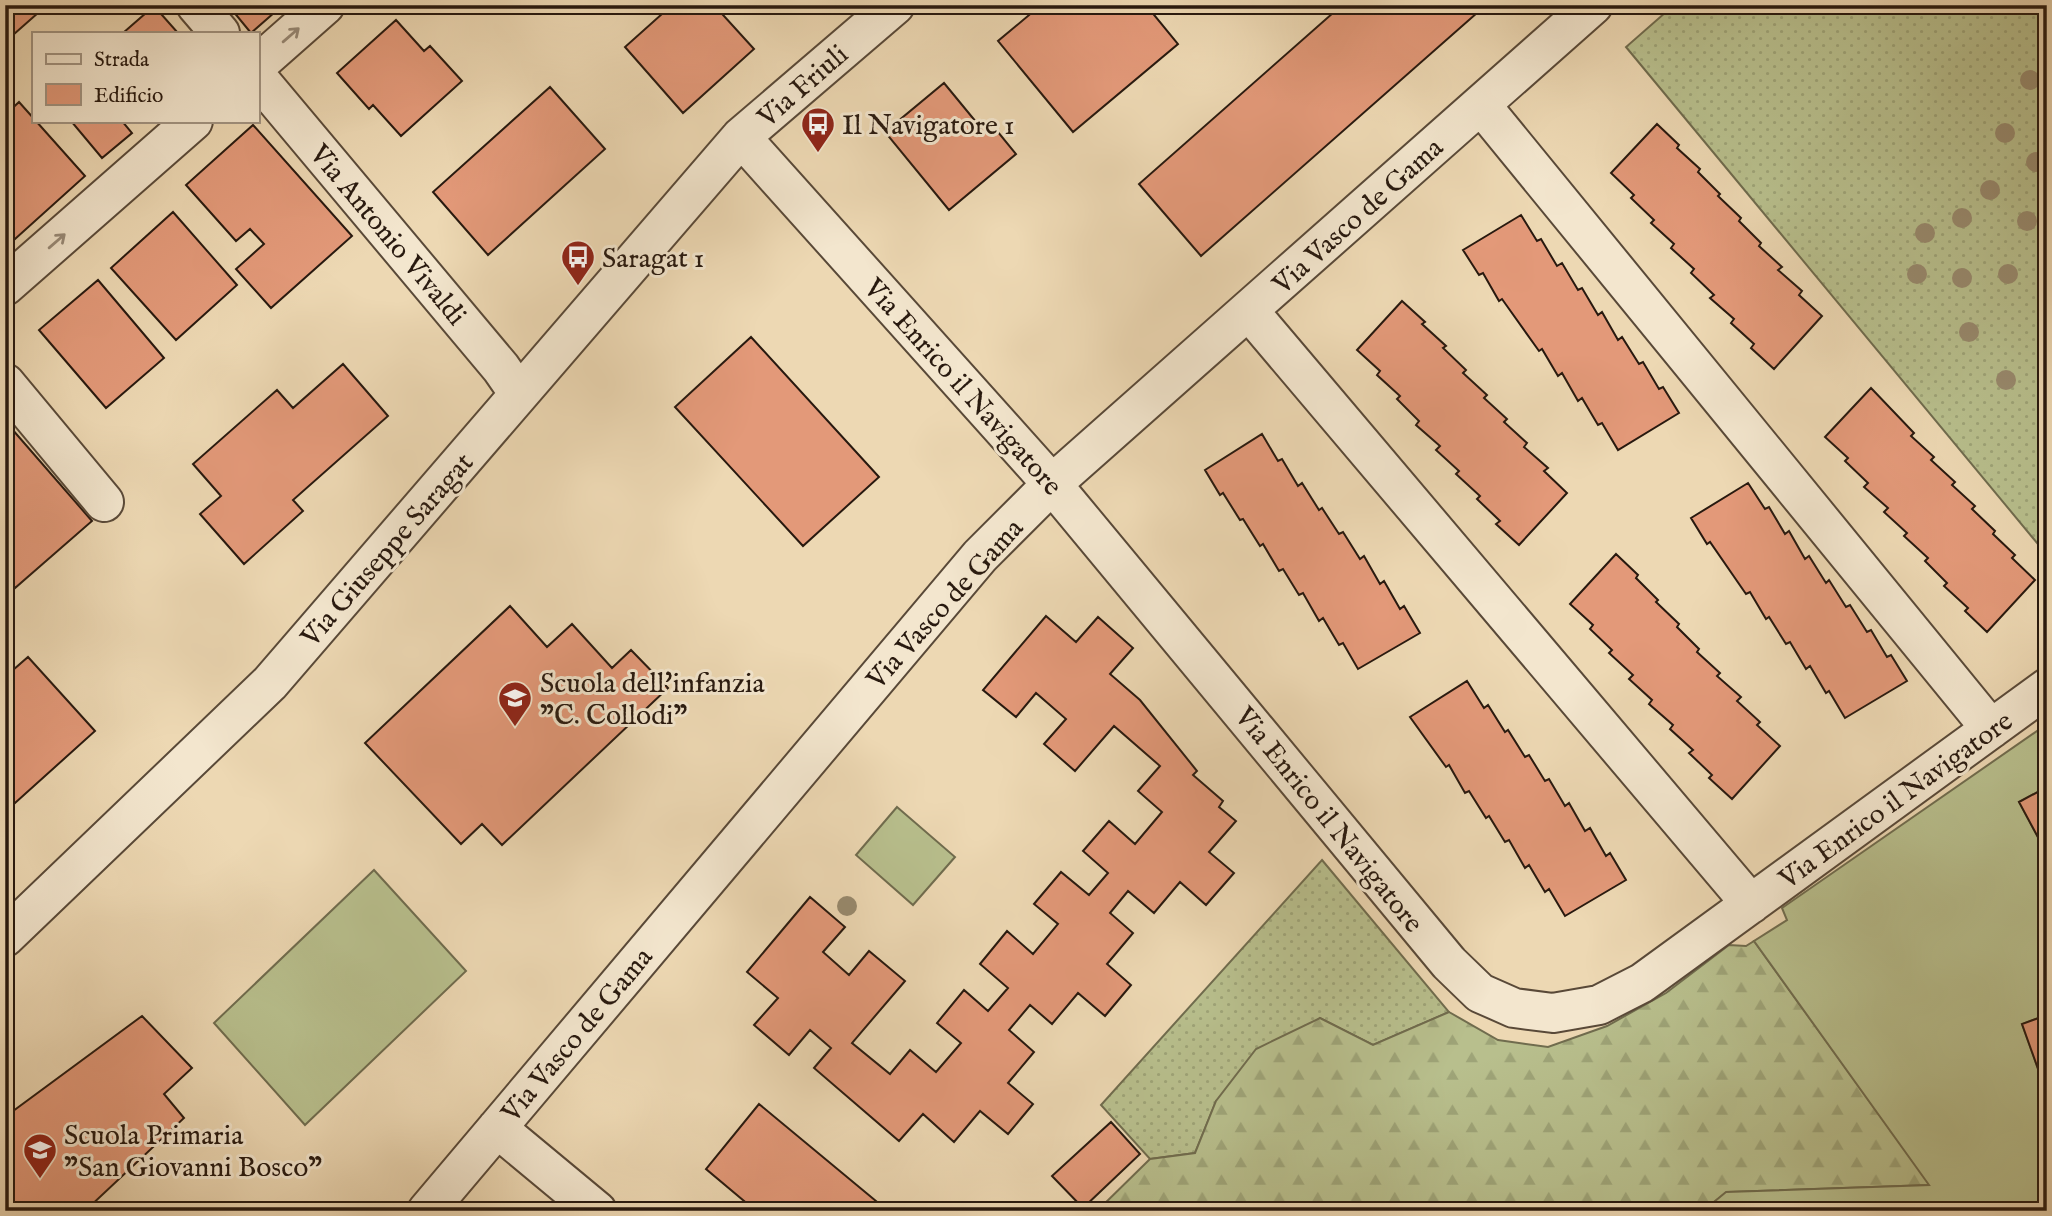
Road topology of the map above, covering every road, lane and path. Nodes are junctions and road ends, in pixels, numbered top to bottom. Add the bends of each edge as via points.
1 (196, 5) edge
2 (325, 5) edge
3 (895, 5) edge
4 (1593, 5) edge
5 (219, 32) edge
6 (259, 63) edge
7 (259, 78) edge
8 (1481, 105) junction
9 (192, 122) edge
10 (741, 136) junction
11 (5, 286) edge
12 (1249, 311) junction
13 (5, 383) edge
14 (519, 394) junction
15 (1052, 484) junction
16 (104, 502) dead end
17 (2047, 688) edge
18 (1991, 729) junction
19 (1751, 904) junction
20 (5, 937) edge
21 (497, 1128) junction
22 (427, 1211) edge
23 (597, 1211) edge

1 - 5 street
6 -> 2 street
3 - 10 street, Via Friuli
4 - 8 street, Via Vasco de Gama
7 - 14 street, Via Antonio Vivaldi
8 - 12 street, Via Vasco de Gama
8 - 18 street
11 -> 9 street
10 - 14 street, Via Giuseppe Saragat
10 - 15 street, Via Enrico il Navigatore
12 - 15 street, Via Vasco de Gama
12 - 19 street
13 - 16 street
14 - 20 street, Via Giuseppe Saragat via 270,683
15 - 19 street, Via Enrico il Navigatore via 1448,963 1480,993 1514,1009 1553,1013 1599,1004 1642,983
15 - 21 street, Via Vasco de Gama via 980,556
17 - 18 street, Via Enrico il Navigatore
18 - 19 street, Via Enrico il Navigatore
21 - 22 street, Via Vasco de Gama
21 - 23 street

